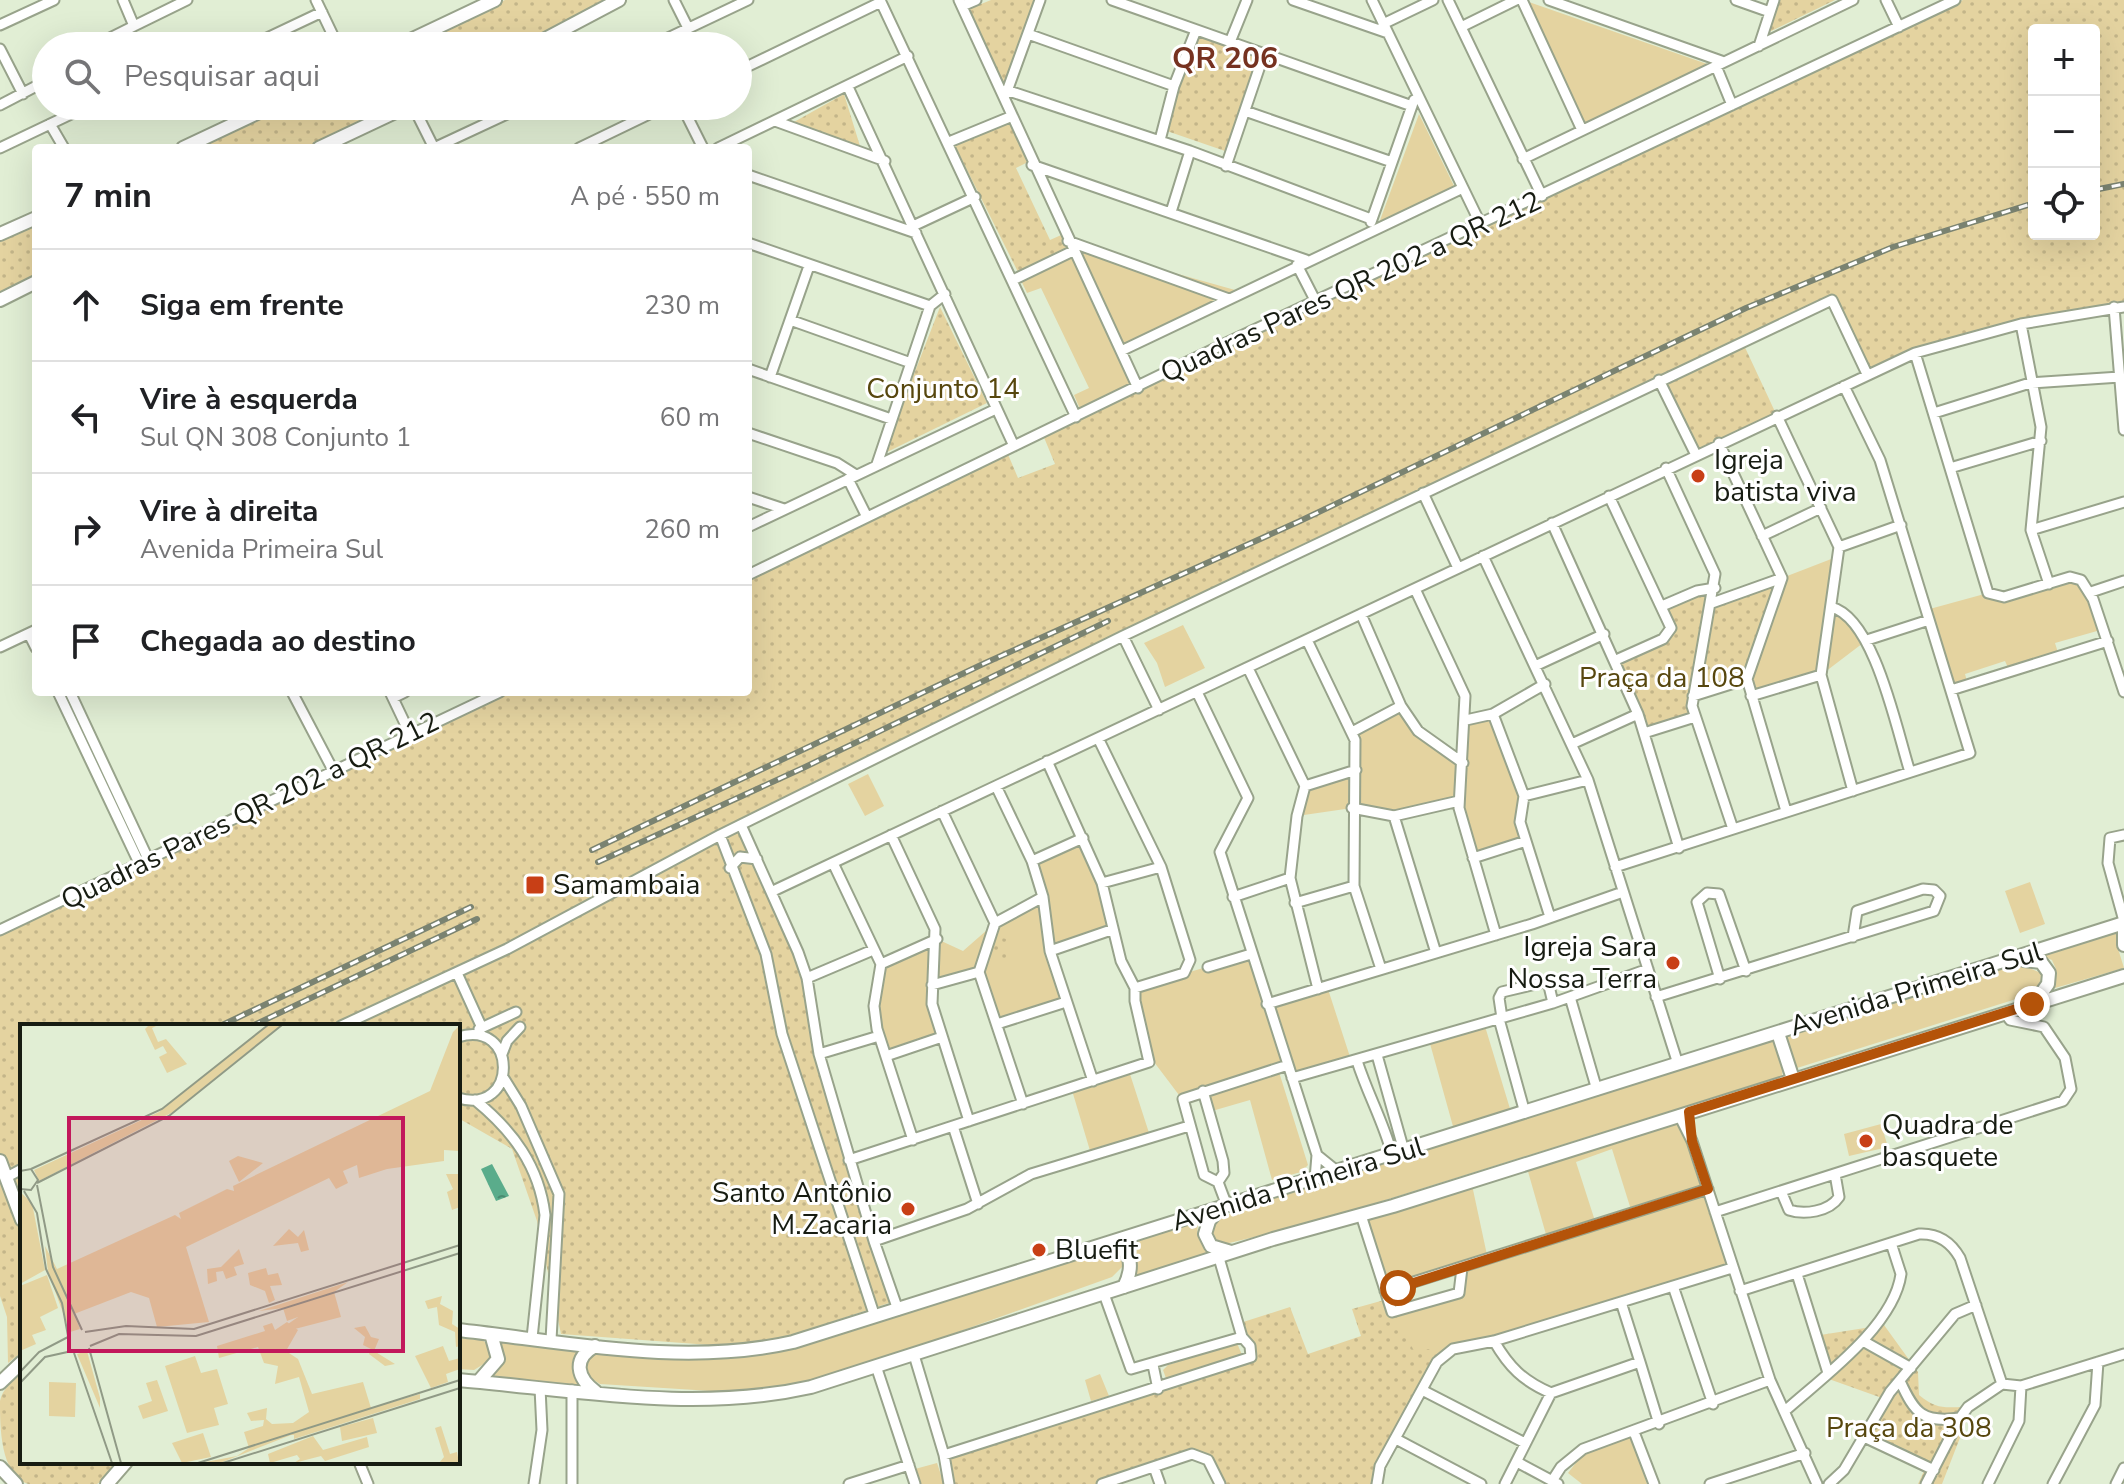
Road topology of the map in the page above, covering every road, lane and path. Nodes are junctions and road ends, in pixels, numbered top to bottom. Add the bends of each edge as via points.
1 (54, 0) edge
2 (123, 0) edge
3 (187, 0) edge
4 (316, 0) edge
5 (495, 0) edge
6 (619, 0) edge
7 (674, 0) edge
8 (748, 0) edge
9 (976, 0) edge
10 (1040, 0) edge
11 (1112, 0) edge
12 (1247, 0) edge
13 (1293, 0) edge
14 (1372, 0) edge
15 (1433, 0) edge
16 (1448, 0) edge
17 (1519, 0) edge
18 (1549, 0) edge
19 (1736, 0) edge
20 (1774, 0) edge
21 (1853, 0) edge
22 (1886, 0) edge
23 (1955, 0) edge
24 (880, 1) edge
25 (960, 3) edge
26 (322, 12) junction
27 (1770, 12) junction
28 (0, 25) edge
29 (134, 26) junction
30 (1461, 27) junction
31 (1899, 27) junction
32 (688, 28) junction
33 (1385, 28) junction
34 (1196, 30) junction
35 (122, 32) edge
36 (280, 32) edge
37 (331, 32) edge
38 (428, 32) edge
39 (558, 32) edge
40 (680, 32) edge
41 (1028, 34) junction
42 (1230, 42) junction
43 (1759, 46) junction
44 (0, 49) edge
45 (1264, 54) junction
46 (908, 56) junction
47 (752, 64) edge
48 (1720, 64) junction
49 (1174, 86) junction
50 (848, 87) junction
51 (32, 89) edge
52 (1006, 90) junction
53 (1416, 92) junction
54 (23, 94) junction
55 (1004, 101) junction
56 (0, 105) edge
57 (1732, 105) junction
58 (1412, 106) junction
59 (1245, 111) junction
60 (1010, 117) junction
61 (58, 120) edge
62 (243, 120) edge
63 (380, 120) edge
64 (418, 120) edge
65 (494, 120) edge
66 (637, 120) edge
67 (689, 120) edge
68 (775, 121) junction
69 (50, 124) junction
70 (1582, 130) junction
71 (212, 135) junction
72 (1160, 140) junction
73 (949, 142) junction
74 (62, 144) edge
75 (192, 144) edge
76 (206, 144) edge
77 (328, 144) edge
78 (432, 144) edge
79 (443, 144) edge
80 (587, 144) edge
81 (701, 144) edge
82 (726, 144) edge
83 (0, 148) edge
84 (1190, 151) junction
85 (1523, 159) junction
86 (885, 161) junction
87 (1392, 162) junction
88 (1032, 165) junction
89 (1226, 166) junction
90 (752, 176) edge
91 (1463, 188) junction
92 (1542, 196) junction
93 (975, 197) junction
94 (1171, 212) junction
95 (1371, 219) junction
96 (32, 220) edge
97 (1481, 225) junction
98 (914, 229) junction
99 (1368, 233) junction
100 (0, 234) edge
101 (1068, 241) junction
102 (752, 245) edge
103 (1073, 251) junction
104 (1301, 263) junction
105 (809, 266) junction
106 (1013, 280) junction
107 (32, 284) edge
108 (945, 294) junction
109 (1229, 299) junction
110 (0, 300) edge
111 (1316, 302) junction
112 (930, 306) junction
113 (2119, 307) edge
114 (790, 320) junction
115 (2021, 324) junction
116 (1121, 351) junction
117 (1915, 353) junction
118 (911, 363) junction
119 (752, 370) edge
120 (1867, 374) junction
121 (770, 377) junction
122 (2120, 377) junction
123 (1659, 380) junction
124 (2030, 383) junction
125 (1844, 386) junction
126 (1138, 388) junction
127 (996, 409) junction
128 (1934, 413) junction
129 (1777, 416) junction
130 (1076, 417) junction
131 (891, 419) junction
132 (2124, 430) edge
133 (752, 434) edge
134 (2041, 441) junction
135 (1719, 443) junction
136 (1014, 446) junction
137 (1696, 455) junction
138 (877, 464) junction
139 (1666, 468) junction
140 (1950, 468) junction
141 (852, 477) junction
142 (1423, 493) junction
143 (1609, 496) junction
144 (752, 498) edge
145 (2124, 502) edge
146 (1821, 508) junction
147 (784, 509) junction
148 (867, 517) junction
149 (1552, 523) junction
150 (752, 525) edge
151 (1901, 525) junction
152 (2031, 530) junction
153 (1762, 536) junction
154 (1839, 547) junction
155 (1483, 556) junction
156 (1458, 568) junction
157 (752, 573) edge
158 (1782, 578) junction
159 (2124, 581) edge
160 (2049, 584) junction
161 (1715, 588) junction
162 (1415, 589) junction
163 (2091, 592) junction
164 (1712, 603) junction
165 (1662, 606) junction
166 (1831, 607) junction
167 (1361, 614) junction
168 (1929, 620) junction
169 (32, 632) edge
170 (1604, 634) junction
171 (1123, 636) junction
172 (1307, 640) junction
173 (1867, 640) junction
174 (2108, 641) junction
175 (0, 647) edge
176 (1616, 660) junction
177 (1535, 666) junction
178 (1248, 668) junction
179 (1821, 675) junction
180 (1747, 679) junction
181 (1545, 684) junction
182 (1951, 690) junction
183 (1197, 692) junction
184 (2124, 692) edge
185 (60, 696) edge
186 (72, 696) edge
187 (294, 696) edge
188 (392, 696) edge
189 (491, 696) edge
190 (1693, 696) junction
191 (1751, 696) junction
192 (1401, 706) junction
193 (1159, 710) junction
194 (1493, 714) junction
195 (1638, 714) junction
196 (1695, 717) junction
197 (1466, 720) junction
198 (1352, 732) junction
199 (1644, 733) junction
200 (410, 734) junction
201 (1098, 738) junction
202 (1574, 743) junction
203 (1047, 761) junction
204 (1463, 763) junction
205 (1356, 770) junction
206 (334, 772) junction
207 (1910, 772) junction
208 (1588, 780) junction
209 (996, 786) junction
210 (1305, 786) junction
211 (1853, 791) junction
212 (1524, 796) junction
213 (1459, 801) junction
214 (1352, 808) junction
215 (942, 811) junction
216 (1786, 811) junction
217 (1394, 816) junction
218 (741, 825) junction
219 (1733, 829) junction
220 (720, 835) junction
221 (891, 835) junction
222 (2124, 835) edge
223 (1083, 838) junction
224 (1526, 841) junction
225 (1679, 848) junction
226 (1473, 858) junction
227 (757, 859) junction
228 (1032, 861) junction
229 (144, 863) junction
230 (833, 863) junction
231 (1161, 867) junction
232 (1615, 867) junction
233 (730, 868) junction
234 (1290, 878) junction
235 (1102, 883) junction
236 (1354, 886) junction
237 (773, 891) junction
238 (1623, 892) junction
239 (1043, 897) junction
240 (1233, 897) junction
241 (1295, 903) junction
242 (1550, 917) junction
243 (995, 923) junction
244 (2124, 923) edge
245 (0, 930) edge
246 (1111, 930) junction
247 (1496, 935) junction
248 (1853, 937) junction
249 (937, 939) junction
250 (2124, 945) edge
251 (873, 950) junction
252 (1050, 951) junction
253 (1436, 953) junction
254 (1251, 954) junction
255 (2014, 960) junction
256 (881, 964) junction
257 (1208, 967) dead end
258 (1381, 969) junction
259 (1648, 969) junction
260 (1746, 971) junction
261 (979, 972) junction
262 (457, 973) junction
263 (2124, 976) edge
264 (807, 978) junction
265 (1720, 979) junction
266 (932, 985) junction
267 (1135, 988) junction
268 (1318, 989) junction
269 (1570, 997) junction
270 (1656, 997) junction
271 (1066, 1002) junction
272 (1553, 1003) junction
273 (1267, 1004) junction
274 (2032, 1004) junction
275 (516, 1012) dead end
276 (2005, 1013) junction
277 (1500, 1018) junction
278 (345, 1024) edge
279 (997, 1024) junction
280 (520, 1027) dead end
281 (482, 1028) junction
282 (1778, 1033) junction
283 (463, 1036) edge
284 (879, 1036) junction
285 (942, 1037) junction
286 (502, 1054) junction
287 (819, 1054) junction
288 (1377, 1055) junction
289 (886, 1056) junction
290 (1357, 1061) junction
291 (1678, 1064) junction
292 (1288, 1065) junction
293 (503, 1077) junction
294 (1292, 1078) junction
295 (1793, 1079) junction
296 (1093, 1081) junction
297 (1597, 1090) junction
298 (1203, 1091) junction
299 (460, 1098) edge
300 (475, 1100) junction
301 (1023, 1104) junction
302 (1525, 1113) junction
303 (1684, 1113) junction
304 (1387, 1116) junction
305 (969, 1121) junction
306 (953, 1126) junction
307 (1189, 1126) junction
308 (913, 1140) junction
309 (1398, 1153) junction
310 (1317, 1155) junction
311 (849, 1160) junction
312 (0, 1161) edge
313 (20, 1170) edge
314 (1338, 1172) junction
315 (1835, 1174) junction
316 (7, 1177) junction
317 (1315, 1179) junction
318 (1218, 1182) junction
319 (1708, 1189) junction
320 (1781, 1191) junction
321 (978, 1204) junction
322 (1223, 1207) junction
323 (1715, 1212) junction
324 (20, 1214) edge
325 (1361, 1215) junction
326 (874, 1241) junction
327 (1891, 1243) junction
328 (1109, 1244) junction
329 (1235, 1253) junction
330 (1219, 1258) junction
331 (1462, 1268) junction
332 (1732, 1268) junction
333 (1797, 1274) junction
334 (1673, 1286) junction
335 (1124, 1287) junction
336 (1385, 1291) junction
337 (1740, 1291) junction
338 (1104, 1294) junction
339 (1621, 1302) junction
340 (1976, 1305) junction
341 (898, 1310) junction
342 (875, 1317) junction
343 (460, 1330) edge
344 (491, 1334) junction
345 (1242, 1337) junction
346 (532, 1338) junction
347 (551, 1340) junction
348 (1494, 1341) junction
349 (1863, 1341) junction
350 (595, 1346) junction
351 (2124, 1354) edge
352 (914, 1355) junction
353 (1640, 1362) junction
354 (2098, 1362) junction
355 (20, 1364) edge
356 (1153, 1365) junction
357 (876, 1366) junction
358 (1911, 1368) junction
359 (1828, 1373) junction
360 (460, 1380) edge
361 (1770, 1380) junction
362 (479, 1381) junction
363 (1900, 1381) junction
364 (0, 1383) edge
365 (2002, 1384) junction
366 (2021, 1386) junction
367 (540, 1388) junction
368 (1158, 1389) junction
369 (572, 1390) junction
370 (1422, 1390) junction
371 (597, 1393) junction
372 (1551, 1393) junction
373 (1713, 1404) junction
374 (1786, 1410) junction
375 (1960, 1418) junction
376 (1659, 1424) junction
377 (1634, 1432) junction
378 (1864, 1437) junction
379 (1396, 1439) junction
380 (1525, 1443) junction
381 (1805, 1453) junction
382 (944, 1455) junction
383 (1517, 1462) junction
384 (125, 1464) edge
385 (360, 1464) edge
386 (909, 1465) junction
387 (0, 1467) edge
388 (1154, 1467) junction
389 (2124, 1468) edge
390 (1934, 1470) junction
391 (1555, 1483) edge
392 (16, 1484) edge
393 (107, 1484) edge
394 (121, 1484) edge
395 (368, 1484) edge
396 (534, 1484) edge
397 (572, 1484) edge
398 (849, 1484) edge
399 (915, 1484) edge
400 (949, 1484) edge
401 (1102, 1484) edge
402 (1160, 1484) edge
403 (1220, 1484) edge
404 (1377, 1484) edge
405 (1481, 1484) edge
406 (1505, 1484) edge
407 (1654, 1484) edge
408 (1710, 1484) edge
409 (1817, 1484) edge
410 (1829, 1484) edge
411 (1926, 1484) edge
412 (1988, 1484) edge
413 (2053, 1484) edge
414 (2116, 1484) edge

1 - 28 street
2 - 29 street
3 - 29 street
4 - 26 street
5 - 38 main road
6 - 39 main road
7 - 32 street
8 - 32 street
9 - 25 street
10 - 41 street
11 - 34 street
12 - 42 street
13 - 33 street
14 - 33 street
15 - 33 street
16 - 30 street
17 - 30 street
17 - 70 street
18 - 48 street
19 - 27 street
20 - 27 street
21 - 43 street
22 - 31 street
23 - 31 street, Quadras Pares QR 202 a QR 212
24 - 46 street
24 - 47 street
25 - 55 street
26 - 36 street
26 - 37 street
27 - 43 street
29 - 35 street
30 - 85 street
31 - 57 street, Quadras Pares QR 202 a QR 212
32 - 40 street
33 - 53 street
34 - 42 street
34 - 49 street
41 - 49 street
41 - 52 street
42 - 45 street
43 - 48 street
44 - 54 street
45 - 58 street
45 - 59 street
46 - 50 street
46 - 73 street
48 - 57 street
48 - 70 street
49 - 72 street
50 - 68 street
50 - 86 street
51 - 54 street
52 - 55 street
52 - 72 street
53 - 58 street
53 - 91 street
54 - 56 street
55 - 60 street
57 - 92 street, Quadras Pares QR 202 a QR 212
58 - 87 street
59 - 87 street
59 - 89 street
60 - 73 street
60 - 88 street
61 - 69 street
62 - 71 main road
63 - 77 main road
64 - 78 street
65 - 79 street
66 - 80 street
67 - 81 street
68 - 82 street
68 - 86 street
69 - 74 street
69 - 83 street
70 - 85 street
71 - 75 main road
71 - 76 main road
72 - 84 street
73 - 93 street
84 - 89 street
84 - 94 street
85 - 92 street
86 - 98 street
87 - 95 street
88 - 94 street
88 - 101 street
89 - 95 street
90 - 98 street
91 - 97 street
91 - 99 street
92 - 97 street, Quadras Pares QR 202 a QR 212
93 - 98 street
93 - 106 street
94 - 104 street
95 - 99 street
96 - 100 main road
97 - 111 street, Quadras Pares QR 202 a QR 212
98 - 108 street
99 - 104 street
101 - 103 street
101 - 109 street
102 - 105 street
103 - 106 street
103 - 116 street
104 - 109 street
104 - 111 street
105 - 112 street
105 - 114 street
106 - 130 street
107 - 110 main road
108 - 112 street
108 - 127 street
109 - 116 street
111 - 126 street, Quadras Pares QR 202 a QR 212
112 - 118 street
113 - 115 street
113 - 122 street
114 - 118 street
114 - 121 street
115 - 117 street
115 - 124 street
116 - 126 street
117 - 120 street
117 - 128 street
118 - 131 street
119 - 121 street
120 - 123 street via 1832,300
120 - 125 street
121 - 131 street
122 - 124 street
122 - 132 street
123 - 137 street
123 - 142 street
124 - 128 street
124 - 134 street
125 - 129 street
125 - 151 street via 1880,460
126 - 130 street, Quadras Pares QR 202 a QR 212
127 - 136 street
127 - 138 street
128 - 140 street
129 - 135 street
129 - 146 street
130 - 136 street, Quadras Pares QR 202 a QR 212
131 - 138 street
133 - 141 street via 837,463
134 - 140 street
134 - 152 street
135 - 137 street
135 - 153 street
136 - 148 street, Quadras Pares QR 202 a QR 212
137 - 139 street
138 - 141 street
139 - 143 street
139 - 161 street via 1713,566
140 - 160 street via 1988,593 2004,597
141 - 147 street
141 - 148 street
142 - 156 street
142 - 171 street
143 - 149 street
143 - 165 street
144 - 147 street
145 - 152 street
146 - 153 street
146 - 154 street
147 - 150 street
148 - 157 street, Quadras Pares QR 202 a QR 212
149 - 155 street
149 - 170 street
151 - 154 street
151 - 168 street
152 - 160 street
153 - 158 street
154 - 166 street
155 - 156 street
155 - 177 street
156 - 162 street
158 - 164 street
158 - 180 street
159 - 163 street
160 - 163 street via 2076,578
161 - 164 street
161 - 165 street
162 - 167 street
162 - 197 street via 1461,684
163 - 174 street
164 - 190 street
165 - 176 street via 1671,628 1666,637
166 - 173 street via 1841,610
166 - 179 street
167 - 172 street
167 - 192 street
168 - 173 street
168 - 182 street
169 - 175 street
170 - 176 street
170 - 177 street
171 - 193 street
171 - 218 street
172 - 178 street
172 - 198 street
173 - 207 street
174 - 182 street
174 - 184 street
176 - 195 street
177 - 181 street
178 - 183 street
178 - 210 street
179 - 191 street
179 - 211 street
180 - 190 street
180 - 191 street
181 - 194 street
181 - 202 street
182 - 207 street via 1970,753
183 - 193 street
183 - 240 street via 1248,798 1220,852
185 - 229 street
186 - 229 street
187 - 206 street
188 - 200 street
189 - 200 street, Quadras Pares QR 202 a QR 212
190 - 196 street
191 - 216 street
192 - 198 street
192 - 204 street via 1418,731
193 - 201 street
194 - 197 street
194 - 212 street
195 - 199 street
195 - 202 street
196 - 199 street
196 - 219 street
197 - 204 street
198 - 205 street
199 - 225 street
200 - 206 street, Quadras Pares QR 202 a QR 212
201 - 203 street
201 - 231 street
202 - 208 street
203 - 209 street
203 - 223 street
204 - 213 street
205 - 210 street
205 - 214 street
206 - 229 street, Quadras Pares QR 202 a QR 212
207 - 211 street
208 - 212 street
208 - 232 street
209 - 215 street
209 - 228 street
210 - 234 street
211 - 216 street
212 - 224 street via 1520,817
213 - 217 street
213 - 226 street
214 - 217 street
214 - 236 street
215 - 221 street
215 - 243 street
216 - 219 street
217 - 253 street
218 - 220 street
218 - 227 street
219 - 225 street
220 - 233 street
220 - 262 street
221 - 230 street
221 - 249 street
222 - 244 street via 2110,838 2106,852
223 - 228 street
223 - 235 street
224 - 226 street
224 - 242 street
225 - 232 street
226 - 247 street
227 - 233 street via 740,857
227 - 237 street
228 - 239 street
229 - 245 street, Quadras Pares QR 202 a QR 212
230 - 237 street
230 - 251 street
231 - 235 street
231 - 267 street via 1189,967
232 - 238 street
233 - 342 street via 766,954 782,1034
234 - 240 street
234 - 241 street
235 - 246 street
236 - 241 street
236 - 258 street
237 - 264 street
238 - 242 street
238 - 259 street
239 - 243 street
239 - 252 street
240 - 254 street
241 - 268 street
242 - 247 street
243 - 261 street
244 - 250 main road
244 - 255 main road, Avenida Primeira Sul
246 - 252 street
246 - 267 street
247 - 253 street
248 - 248 street via 1934,911 1940,896 1923,889 1857,911
248 - 260 street
249 - 256 street
249 - 266 street
251 - 256 street
251 - 264 street
252 - 271 street
253 - 258 street
254 - 257 street
254 - 273 street
255 - 274 main road via 2035,960 2048,968 2048,984
255 - 282 main road, Avenida Primeira Sul
256 - 284 street via 874,1006
258 - 268 street
259 - 269 street
259 - 270 street
260 - 265 street
260 - 265 street via 1719,894 1707,893 1697,902
261 - 266 street
261 - 279 street
262 - 278 street
262 - 281 street
263 - 274 main road, Avenida Primeira Sul
264 - 287 street
265 - 270 street
266 - 285 street
267 - 296 street via 1149,1062
268 - 273 street
269 - 272 street
269 - 297 street
270 - 291 street
271 - 279 street
271 - 296 street
272 - 277 street
272 - 277 street via 1544,982 1502,992
273 - 292 street
274 - 276 main road, Avenida Primeira Sul
275 - 281 street
276 - 295 main road, Avenida Primeira Sul
276 - 315 street via 2010,1020 2044,1027 2065,1058 2068,1097
277 - 288 street
277 - 302 street
279 - 301 street
280 - 286 street
281 - 283 street
282 - 291 main road, Avenida Primeira Sul
282 - 295 main road
283 - 286 street via 488,1039
284 - 287 street
284 - 289 street
285 - 289 street
285 - 305 street
286 - 293 street
287 - 311 street
288 - 290 street
288 - 304 street via 1392,1102
289 - 308 street
290 - 294 street
290 - 304 street via 1372,1108
291 - 297 main road, Avenida Primeira Sul
292 - 294 street
292 - 298 street
293 - 300 street via 493,1092
293 - 347 street via 559,1194
294 - 310 street
295 - 303 main road, Avenida Primeira Sul
296 - 301 street
297 - 302 main road, Avenida Primeira Sul
298 - 307 street via 1183,1100
298 - 318 street via 1224,1167
299 - 300 street
300 - 346 street via 505,1126 524,1152 543,1197
301 - 305 street
302 - 309 main road, Avenida Primeira Sul
303 - 319 street
303 - 325 main road, Avenida Primeira Sul
304 - 309 street
305 - 306 street
306 - 308 street
306 - 321 street
307 - 318 street via 1204,1175
307 - 321 street via 1031,1174
308 - 311 street
309 - 314 main road, Avenida Primeira Sul
310 - 314 street
310 - 317 street
311 - 326 street
312 - 316 main road
313 - 316 street
314 - 317 main road, Avenida Primeira Sul
315 - 320 street
315 - 320 street via 1839,1197 1825,1208 1789,1210
316 - 324 main road
317 - 322 main road, Avenida Primeira Sul
318 - 322 street
319 - 323 street
319 - 331 street
320 - 323 street
321 - 326 street
322 - 328 main road, Avenida Primeira Sul
322 - 329 main road via 1208,1222 1205,1234 1211,1246
323 - 332 street
325 - 329 main road, Avenida Primeira Sul
325 - 336 street
326 - 341 street
327 - 333 street
327 - 340 street via 1928,1234 1947,1242 1960,1258
327 - 349 street via 1901,1279
328 - 335 main road via 1130,1259
328 - 341 main road, Avenida Primeira Sul
329 - 330 main road, Avenida Primeira Sul
330 - 335 main road, Avenida Primeira Sul
330 - 345 street
331 - 336 street
331 - 336 street via 1461,1290 1451,1296 1392,1312
332 - 334 street
332 - 337 street
333 - 337 street
333 - 359 street
334 - 339 street
334 - 373 street
335 - 338 main road, Avenida Primeira Sul
337 - 361 street
338 - 352 main road, Avenida Primeira Sul
338 - 356 street via 1127,1366 1134,1370
339 - 348 street
339 - 353 street
340 - 358 street via 1955,1314
340 - 365 street
341 - 342 main road, Avenida Primeira Sul
342 - 350 main road, Avenida Primeira Sul via 793,1342 730,1352
343 - 344 main road, Avenida Primeira Sul
344 - 346 main road, Avenida Primeira Sul
344 - 362 main road via 498,1359
345 - 356 street
345 - 368 street via 1250,1346 1249,1359
346 - 347 main road, Avenida Primeira Sul
347 - 350 main road, Avenida Primeira Sul
348 - 370 street via 1446,1353
348 - 372 street via 1513,1371
349 - 358 street
349 - 359 street
350 - 371 main road via 583,1354 579,1366 584,1382
351 - 354 street
352 - 357 main road, Avenida Primeira Sul
352 - 382 street
353 - 372 street
353 - 376 street
354 - 366 street
354 - 413 street via 2095,1405
355 - 364 main road
356 - 368 street
357 - 371 main road, Avenida Primeira Sul via 751,1399
357 - 386 street
358 - 363 street
359 - 374 street
360 - 362 main road, Avenida Primeira Sul
361 - 373 street
361 - 374 street
362 - 367 main road, Avenida Primeira Sul
363 - 375 street via 1914,1407 1927,1418
363 - 378 street
365 - 366 street
365 - 375 street
366 - 412 street via 2019,1421
367 - 369 main road, Avenida Primeira Sul
367 - 396 street via 542,1430
368 - 382 street
369 - 371 main road, Avenida Primeira Sul
369 - 397 street
370 - 379 street
370 - 380 street
372 - 380 street
373 - 376 street
374 - 381 street
375 - 390 street
376 - 377 street
377 - 391 street via 1576,1453
377 - 407 street
378 - 390 street
378 - 410 street
379 - 404 street via 1380,1466
379 - 405 street
380 - 383 street
381 - 408 street
381 - 409 street
382 - 400 street
383 - 391 street
383 - 406 street
384 - 393 main road
384 - 394 main road
385 - 395 street
386 - 398 street
386 - 399 street
387 - 392 main road
388 - 401 street
388 - 402 street
388 - 403 street via 1198,1454 1212,1464
389 - 414 street
390 - 411 street

